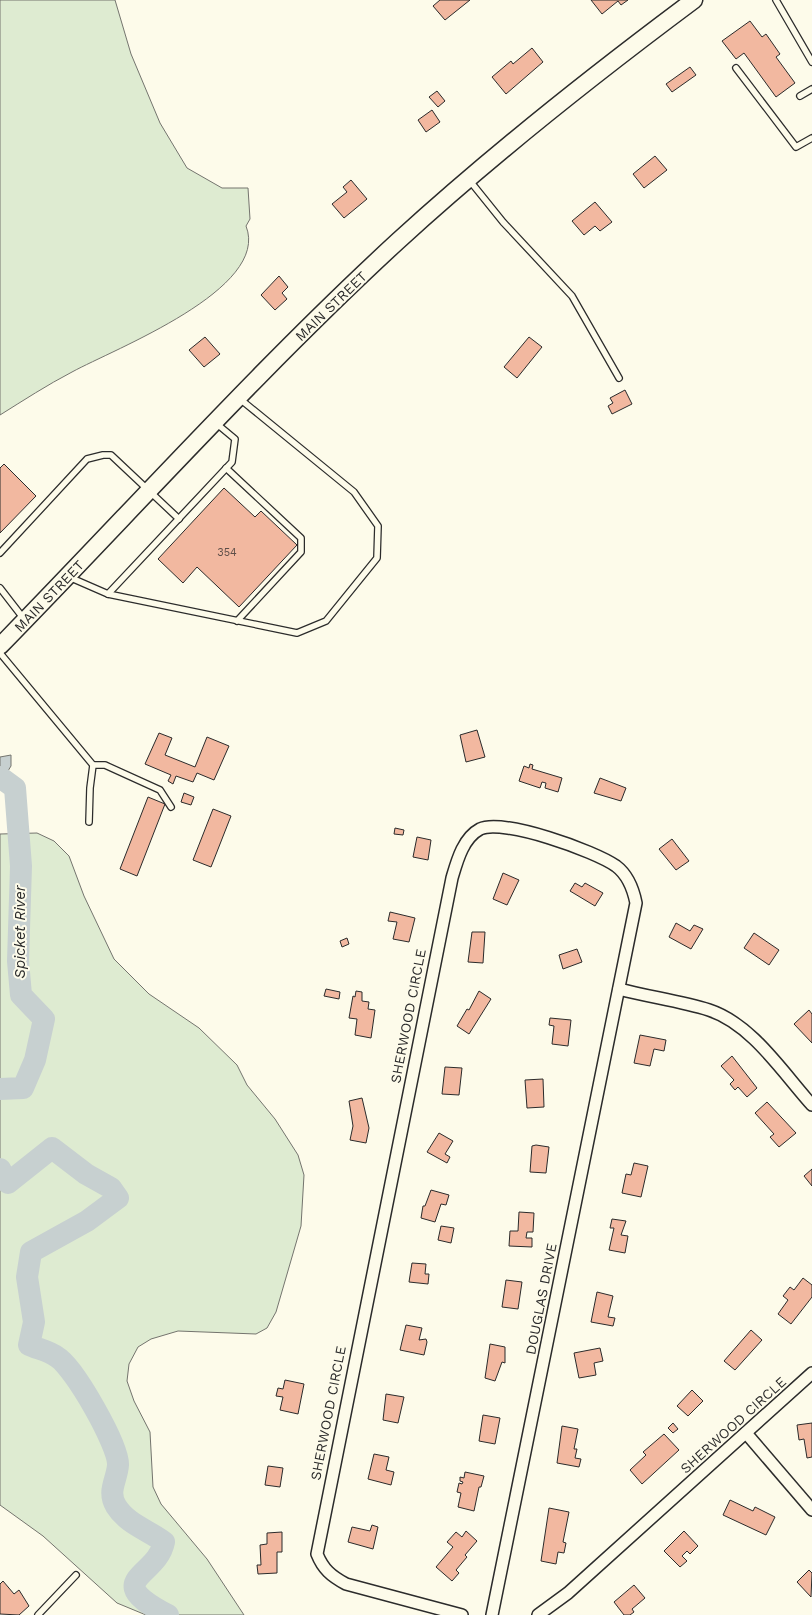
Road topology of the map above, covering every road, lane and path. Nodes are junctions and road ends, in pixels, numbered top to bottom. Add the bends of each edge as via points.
1 (694, 0) edge
2 (776, 0) edge
3 (812, 62) edge
4 (736, 68) dead end
5 (812, 89) edge
6 (800, 96) dead end
7 (812, 138) edge
8 (469, 179) junction
9 (619, 378) dead end
10 (239, 398) junction
11 (215, 423) junction
12 (226, 468) junction
13 (149, 492) junction
14 (179, 519) junction
15 (0, 553) edge
16 (68, 577) junction
17 (0, 588) edge
18 (108, 594) junction
19 (25, 620) junction
20 (237, 621) junction
21 (0, 646) edge
22 (0, 653) edge
23 (93, 765) junction
24 (171, 807) dead end
25 (89, 822) dead end
26 (619, 989) junction
27 (812, 1105) edge
28 (812, 1373) edge
29 (746, 1433) junction
30 (812, 1510) edge
31 (76, 1575) dead end
32 (38, 1615) edge
33 (462, 1615) edge
34 (492, 1615) edge
35 (538, 1615) edge

1 - 8 main road, MAIN STREET via 563,100
2 - 3 lane
4 - 7 lane via 796,147
5 - 6 lane
8 - 9 lane via 503,222 572,296
8 - 10 main road, MAIN STREET via 350,287
10 - 11 main road, MAIN STREET
10 - 20 lane via 354,492 378,526 377,558 326,621 297,633
11 - 12 lane via 235,439 232,462
11 - 13 main road, MAIN STREET
12 - 14 lane
12 - 20 lane via 301,538 300,552
13 - 14 lane
13 - 15 lane via 111,455 87,459
13 - 16 main road, MAIN STREET
14 - 18 lane
16 - 18 lane
16 - 19 main road, MAIN STREET
17 - 19 lane
18 - 20 lane
19 - 21 main road, MAIN STREET
22 - 23 lane
23 - 24 lane via 105,765 160,790
23 - 25 lane
26 - 27 street via 709,1010 722,1016 755,1041
26 - 33 street, SHERWOOD CIRCLE via 636,902 624,874 616,866 585,852 508,827 480,829 469,839 456,864 448,892 317,1554 323,1568 346,1584
26 - 34 street, DOUGLAS DRIVE
28 - 29 street, SHERWOOD CIRCLE
29 - 30 street
29 - 35 street, SHERWOOD CIRCLE via 568,1593
31 - 32 lane

